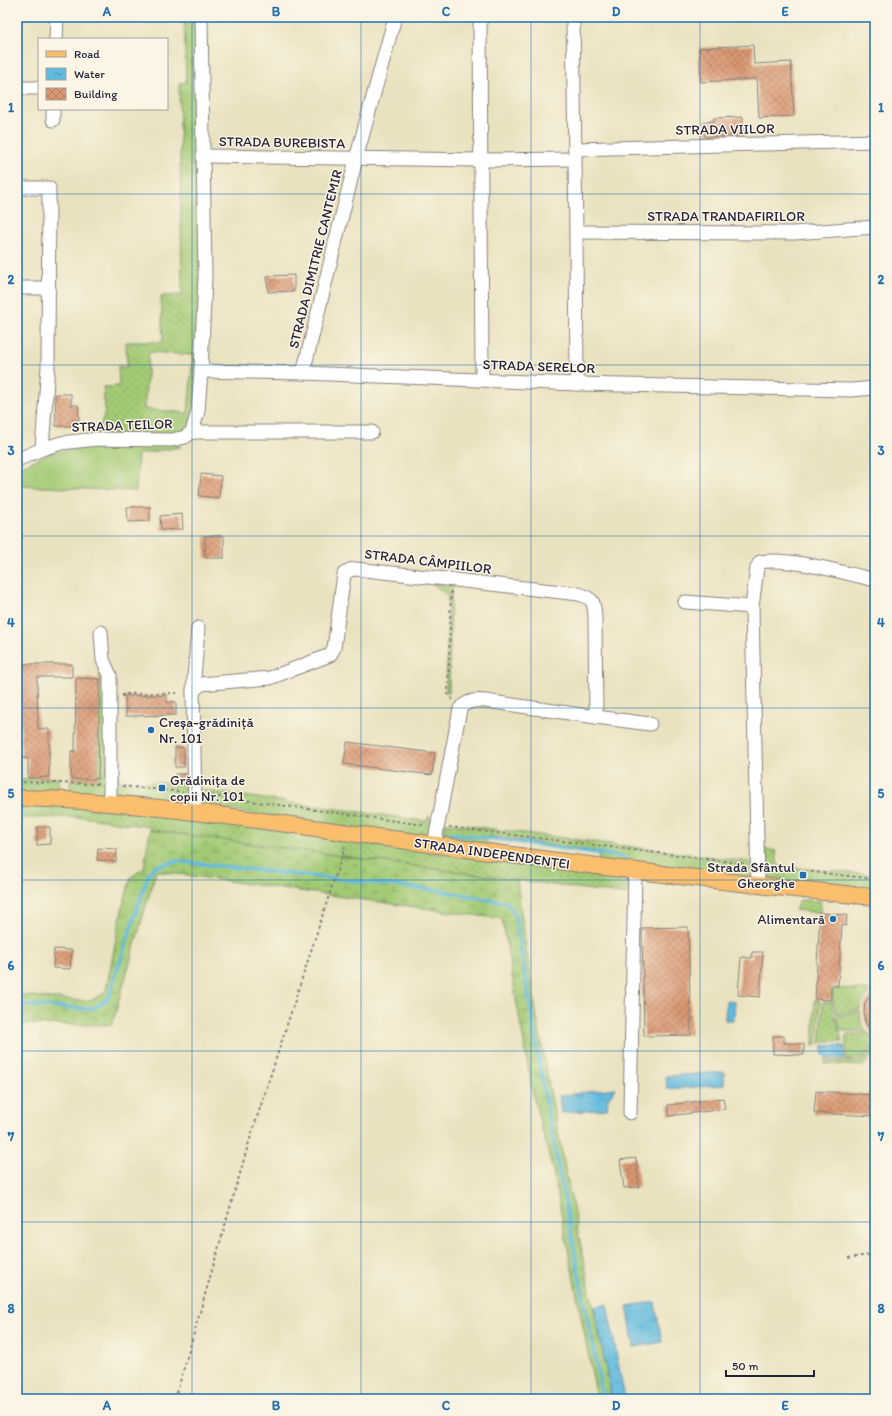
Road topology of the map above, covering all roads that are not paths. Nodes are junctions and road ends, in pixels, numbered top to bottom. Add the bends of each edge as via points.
1 (57, 17) edge
2 (202, 17) edge
3 (395, 17) edge
4 (480, 17) edge
5 (573, 17) edge
6 (56, 38) edge
7 (17, 88) edge
8 (38, 88) edge
9 (875, 141) edge
10 (575, 154) junction
11 (204, 156) junction
12 (356, 159) junction
13 (481, 160) junction
14 (17, 188) edge
15 (875, 227) edge
16 (576, 232) junction
17 (17, 288) edge
18 (49, 288) junction
19 (201, 371) junction
20 (303, 373) junction
21 (482, 379) junction
22 (577, 384) junction
23 (875, 388) edge
24 (192, 432) junction
25 (372, 432) dead end
26 (42, 449) junction
27 (17, 460) edge
28 (875, 580) edge
29 (685, 602) dead end
30 (752, 607) junction
31 (198, 628) dead end
32 (100, 632) dead end
33 (193, 690) junction
34 (596, 717) junction
35 (650, 724) dead end
36 (17, 798) edge
37 (110, 803) junction
38 (195, 812) junction
39 (434, 845) junction
40 (635, 872) junction
41 (758, 886) junction
42 (875, 897) edge
43 (630, 1113) dead end

1 - 6 street
2 - 11 street, STRADA BUREBISTA
3 - 12 street, STRADA BUREBISTA
4 - 13 street
5 - 10 street
7 - 8 street
9 - 10 street, STRADA VIILOR
10 - 13 street, STRADA DIMITRIE CANTEMIR
10 - 16 street
11 - 12 street, STRADA BUREBISTA
11 - 19 street, STRADA BUREBISTA via 205,277
12 - 13 street, STRADA DIMITRIE CANTEMIR
12 - 20 street, STRADA DIMITRIE CANTEMIR
13 - 21 street
14 - 18 street via 49,188
15 - 16 street, STRADA TRANDAFIRILOR via 794,233
16 - 22 street
17 - 18 street
18 - 26 street via 48,366
19 - 20 street, STRADA SERELOR
19 - 24 street, STRADA TEILOR via 198,411
20 - 21 street, STRADA SERELOR
21 - 22 street, STRADA SERELOR
22 - 23 street, STRADA SERELOR via 851,390
24 - 25 street
24 - 26 street, STRADA TEILOR via 186,437 172,440 97,439
26 - 27 street, STRADA TEILOR
28 - 30 street via 800,564 760,562
29 - 30 street
30 - 41 street
31 - 33 street
32 - 37 street via 103,660 110,675
33 - 34 street, STRADA CÂMPIILOR via 201,684 270,678 330,655 334,648 344,574 356,569 589,597 594,603 595,617
33 - 38 street
34 - 35 street
34 - 39 street via 477,700 464,704 460,709
36 - 37 main road, STRADA INDEPENDENȚEI
37 - 38 main road, STRADA INDEPENDENȚEI
38 - 39 main road, STRADA INDEPENDENȚEI
39 - 40 main road, STRADA INDEPENDENȚEI
40 - 41 main road, STRADA INDEPENDENȚEI
40 - 43 street
41 - 42 main road, STRADA INDEPENDENȚEI

